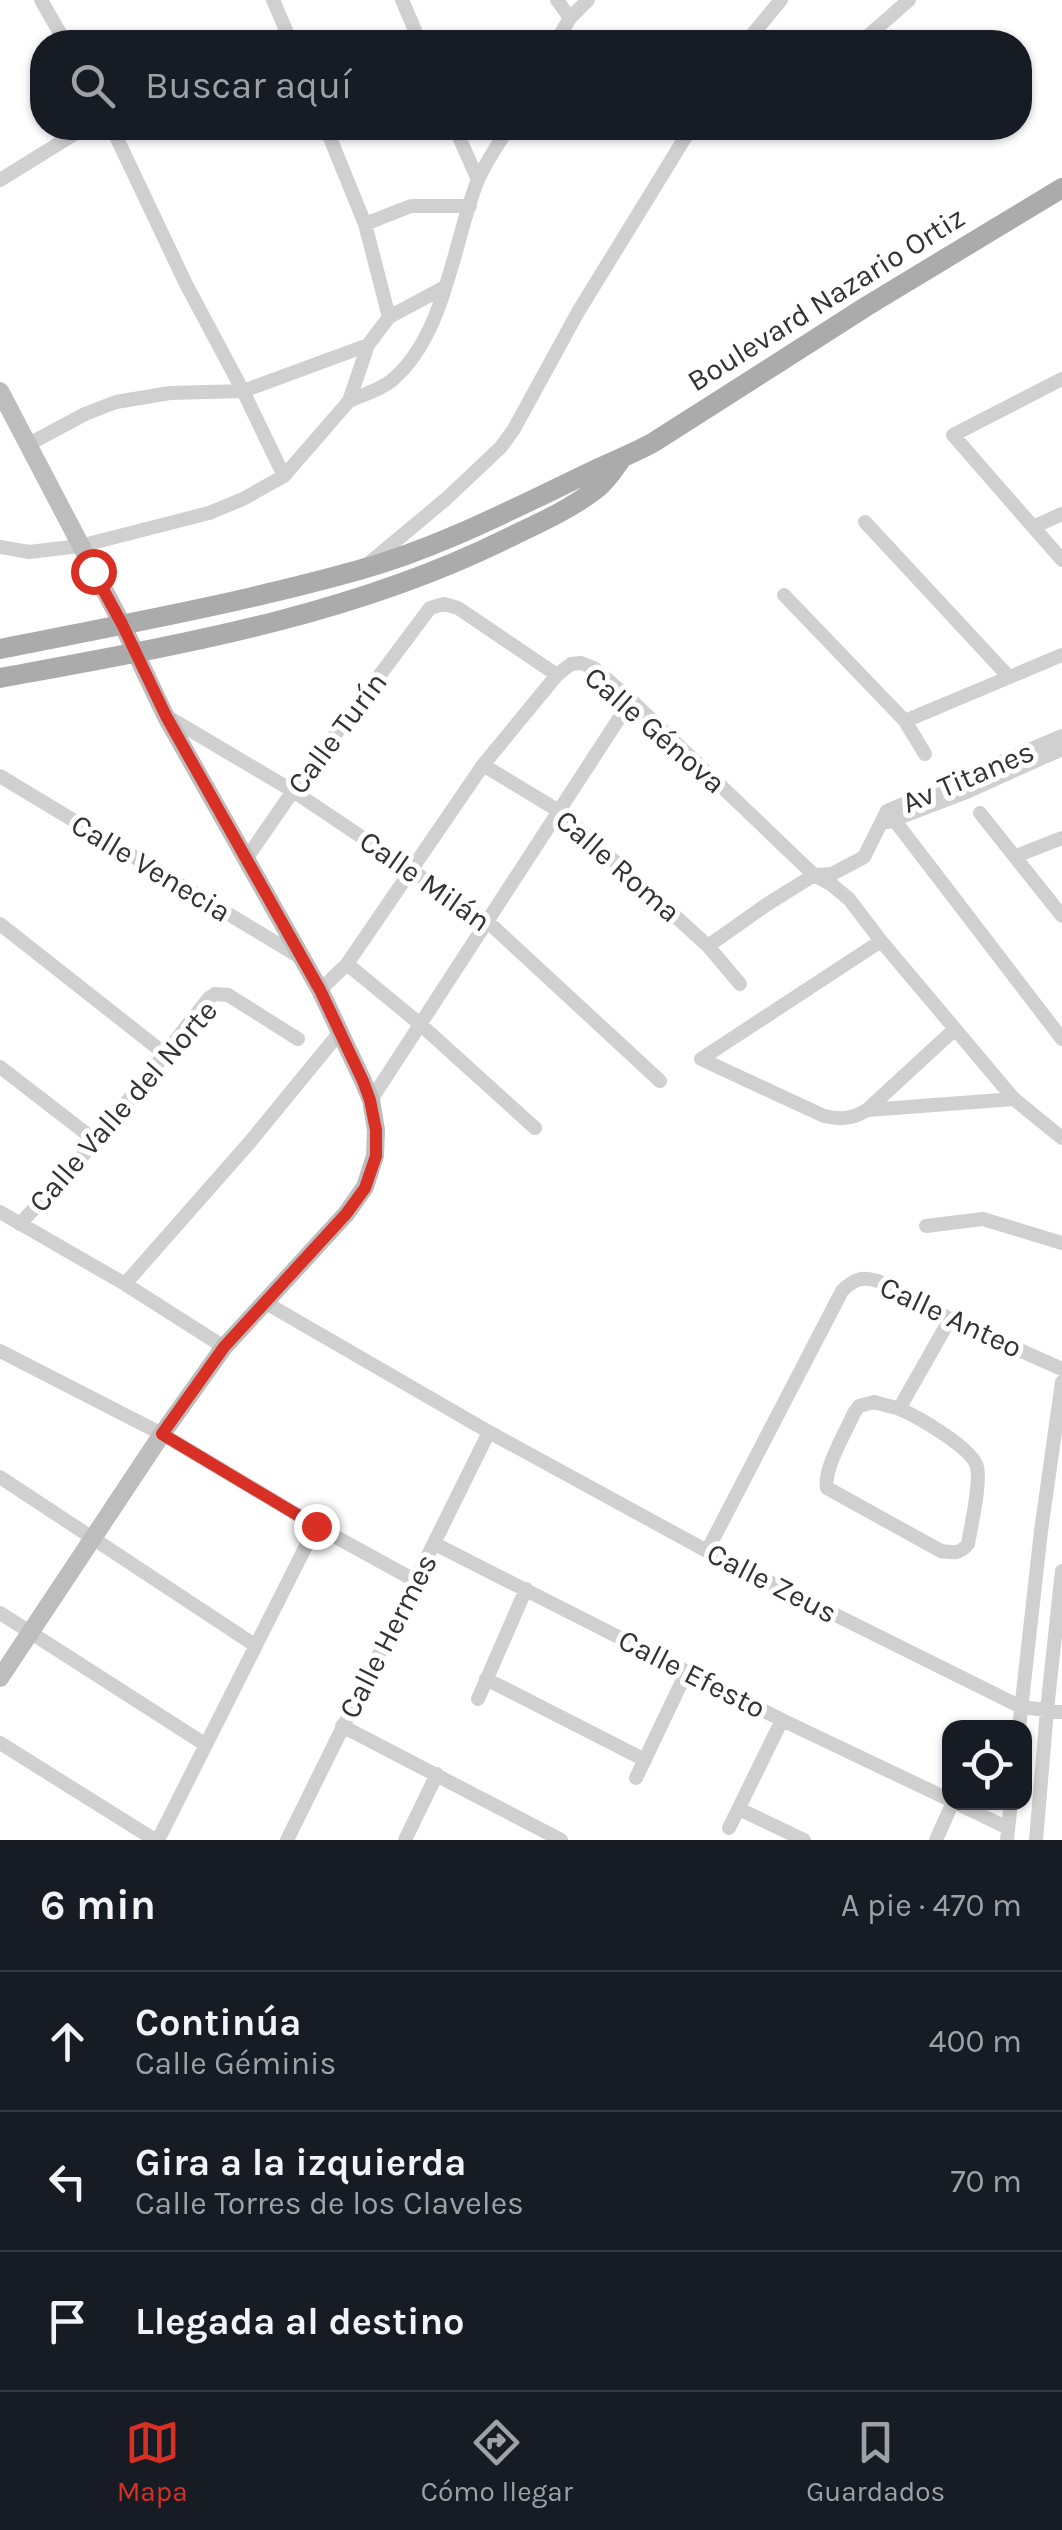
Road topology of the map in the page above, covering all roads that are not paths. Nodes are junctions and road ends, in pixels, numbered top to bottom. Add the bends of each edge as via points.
1 (41, 0) edge
2 (273, 0) edge
3 (402, 0) edge
4 (557, 0) edge
5 (588, 0) edge
6 (780, 0) edge
7 (909, 0) edge
8 (570, 18) junction
9 (58, 30) edge
10 (286, 30) edge
11 (415, 30) edge
12 (563, 30) edge
13 (756, 30) edge
14 (875, 30) edge
15 (65, 140) edge
16 (118, 140) edge
17 (331, 140) edge
18 (461, 140) edge
19 (501, 140) edge
20 (684, 140) edge
21 (0, 180) edge
22 (478, 180) junction
23 (1062, 188) edge
24 (470, 206) junction
25 (364, 224) junction
26 (444, 287) junction
27 (389, 317) junction
28 (368, 345) junction
29 (1062, 380) edge
30 (0, 391) edge
31 (242, 391) junction
32 (349, 401) junction
33 (29, 444) junction
34 (622, 460) junction
35 (284, 476) junction
36 (1062, 514) edge
37 (864, 522) dead end
38 (1032, 527) junction
39 (80, 546) junction
40 (0, 547) edge
41 (1062, 560) edge
42 (362, 569) junction
43 (784, 596) dead end
44 (430, 608) joint
45 (122, 624) junction
46 (0, 649) edge
47 (136, 653) junction
48 (1062, 655) edge
49 (557, 675) junction
50 (1009, 677) junction
51 (0, 678) edge
52 (631, 700) junction
53 (166, 716) junction
54 (904, 721) junction
55 (1062, 736) edge
56 (1062, 749) edge
57 (925, 754) dead end
58 (482, 766) junction
59 (0, 776) edge
60 (292, 791) junction
61 (559, 811) junction
62 (980, 812) dead end
63 (888, 822) junction
64 (1062, 838) edge
65 (1016, 856) junction
66 (246, 859) junction
67 (411, 868) junction
68 (814, 875) junction
69 (1062, 916) edge
70 (487, 921) junction
71 (0, 924) edge
72 (881, 942) junction
73 (708, 946) junction
74 (303, 960) junction
75 (348, 964) junction
76 (740, 984) dead end
77 (320, 990) junction
78 (420, 1024) junction
79 (955, 1029) junction
80 (340, 1032) junction
81 (298, 1039) dead end
82 (1062, 1039) edge
83 (165, 1054) junction
84 (0, 1066) edge
85 (660, 1081) dead end
86 (1014, 1099) junction
87 (370, 1100) junction
88 (867, 1110) junction
89 (535, 1128) dead end
90 (1062, 1138) edge
91 (96, 1141) junction
92 (0, 1212) edge
93 (20, 1224) junction
94 (926, 1226) dead end
95 (1062, 1243) edge
96 (125, 1284) junction
97 (266, 1304) junction
98 (950, 1319) junction
99 (224, 1347) junction
100 (0, 1350) edge
101 (1062, 1369) edge
102 (1062, 1382) edge
103 (899, 1409) junction
104 (490, 1432) junction
105 (162, 1434) junction
106 (0, 1478) edge
107 (316, 1526) junction
108 (92, 1538) junction
109 (435, 1544) junction
110 (708, 1551) junction
111 (1062, 1571) edge
112 (416, 1580) junction
113 (526, 1589) junction
114 (0, 1613) edge
115 (29, 1633) junction
116 (256, 1646) junction
117 (687, 1671) junction
118 (0, 1678) edge
119 (486, 1679) junction
120 (478, 1699) dead end
121 (1021, 1707) junction
122 (1054, 1711) edge
123 (782, 1720) junction
124 (1019, 1720) edge
125 (342, 1726) junction
126 (0, 1743) edge
127 (206, 1745) junction
128 (644, 1760) junction
129 (438, 1774) junction
130 (636, 1778) dead end
131 (942, 1797) edge
132 (739, 1809) junction
133 (949, 1810) edge
134 (966, 1810) edge
135 (730, 1828) dead end
136 (1008, 1834) edge
137 (156, 1840) edge
138 (287, 1840) edge
139 (405, 1840) edge
140 (561, 1840) edge
141 (804, 1840) edge
142 (936, 1840) edge
143 (1036, 1840) edge

1 - 9 street
2 - 10 street
3 - 11 street
4 - 8 street
5 - 8 street
6 - 13 street
7 - 14 street
8 - 12 street
15 - 21 street
16 - 31 street
17 - 25 street
18 - 22 street
19 - 22 street
20 - 42 street via 508,438
22 - 24 street
23 - 34 main road, Boulevard Nazario Ortiz
24 - 25 street via 411,206
24 - 26 street
25 - 27 street
26 - 27 street
26 - 32 street via 437,315 407,364 390,382
27 - 28 street
28 - 31 street
28 - 32 street
29 - 38 street via 953,435
30 - 33 street
31 - 33 street via 116,402
31 - 35 street
32 - 35 street
33 - 39 street
34 - 42 main road, Boulevard Nazario Ortiz
34 - 47 main road, Boulevard Nazario Ortiz via 598,489 441,568 354,601
35 - 39 street via 209,513
36 - 38 street
37 - 50 street
38 - 41 street
39 - 40 street via 29,552
39 - 45 street
42 - 45 main road, Boulevard Nazario Ortiz
43 - 54 street
44 - 49 street, Calle Génova via 458,608
44 - 60 street, Calle Turín
45 - 46 main road, Boulevard Nazario Ortiz
45 - 47 street
47 - 51 main road, Boulevard Nazario Ortiz
47 - 53 street
48 - 50 street
49 - 52 street, Calle Génova via 581,662
49 - 58 street
50 - 54 street
52 - 61 street
52 - 68 street, Calle Génova
53 - 60 street, Calle Milán
53 - 66 street
54 - 57 street
55 - 63 street, Av Titanes via 887,812
56 - 63 street, Av Titanes
58 - 61 street, Calle Roma
58 - 67 street
59 - 74 street, Calle Venecia
60 - 66 street, Calle Turín
60 - 67 street, Calle Milán
61 - 70 street
61 - 73 street, Calle Roma
62 - 65 street
63 - 68 street via 864,857 832,874
63 - 82 street
64 - 65 street
65 - 69 street
66 - 74 street
67 - 70 street, Calle Milán
67 - 75 street
68 - 72 street, Calle Génova via 849,899
68 - 73 street
70 - 78 street
70 - 85 street, Calle Milán
71 - 83 street
72 - 79 street, Calle Génova
72 - 88 street via 701,1058 824,1116
73 - 76 street, Calle Roma
74 - 77 street
75 - 77 street
75 - 78 street
77 - 80 street
78 - 87 street
78 - 89 street
79 - 86 street, Calle Génova
79 - 88 street
80 - 87 street
80 - 96 street
81 - 83 street, Calle Valle del Norte via 216,994
83 - 91 street, Calle Valle del Norte
84 - 91 street
86 - 88 street
86 - 90 street, Calle Génova
87 - 97 street via 376,1156 365,1188
91 - 93 street, Calle Valle del Norte
92 - 93 street
93 - 96 street
94 - 95 street via 982,1219
96 - 99 street
97 - 99 street
97 - 104 street, Calle Zeus
98 - 101 street, Calle Anteo
98 - 103 street
98 - 110 street, Calle Anteo via 878,1281 851,1282
99 - 105 street
100 - 105 street
102 - 121 street
103 - 103 street via 953,1441 978,1466 968,1544 958,1552 942,1551 825,1484 860,1406 874,1402
104 - 109 street, Calle Hermes
104 - 110 street, Calle Zeus
105 - 107 street
105 - 108 street
106 - 108 street
107 - 112 street
107 - 116 street
108 - 115 street
108 - 116 street
109 - 112 street, Calle Hermes
109 - 113 street, Calle Efesto
110 - 121 street, Calle Zeus
111 - 122 street
112 - 125 street, Calle Hermes
113 - 117 street, Calle Efesto
113 - 119 street
114 - 115 street
115 - 118 street
115 - 127 street
116 - 127 street
117 - 123 street, Calle Efesto
117 - 128 street
119 - 120 street
119 - 128 street
121 - 122 street, Calle Zeus
121 - 124 street
122 - 143 street
123 - 131 street, Calle Efesto
123 - 132 street
125 - 129 street
125 - 138 street, Calle Hermes
126 - 137 street
127 - 137 street
128 - 130 street
129 - 139 street
129 - 140 street
132 - 135 street
132 - 141 street
133 - 142 street
134 - 136 street, Calle Efesto

